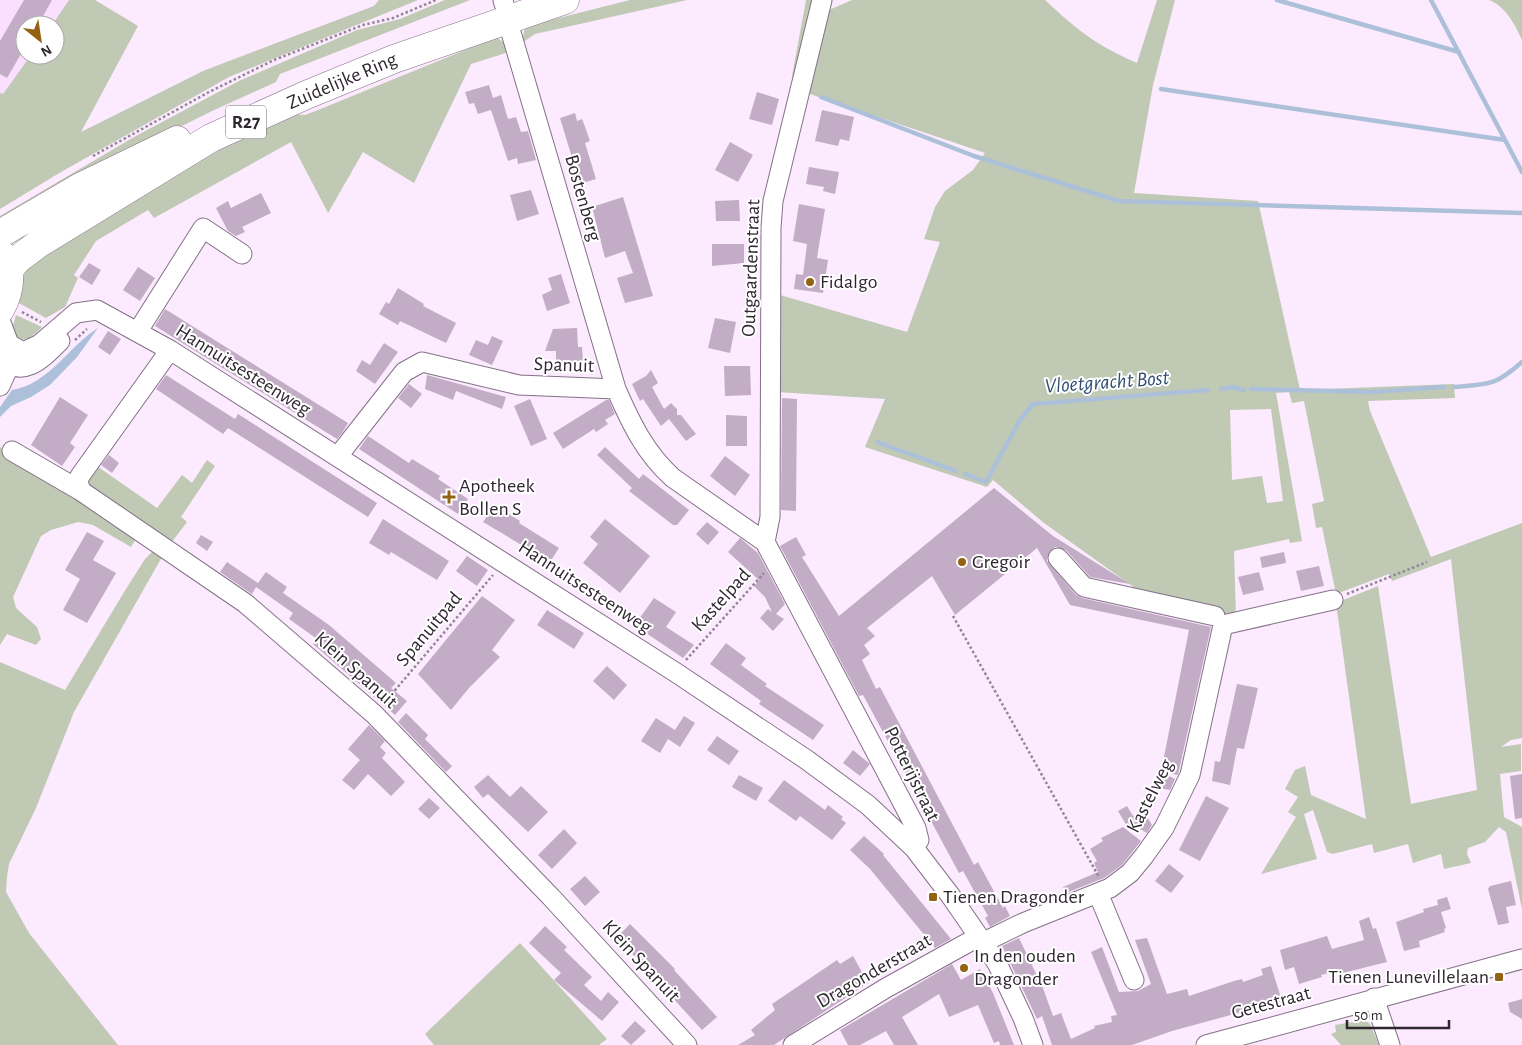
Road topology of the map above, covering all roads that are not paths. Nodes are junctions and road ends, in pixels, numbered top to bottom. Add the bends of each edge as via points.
1 (565, 0) edge
2 (822, 0) edge
3 (507, 6) edge
4 (0, 234) edge
5 (242, 254) dead end
6 (4, 261) edge
7 (10, 310) edge
8 (0, 320) edge
9 (138, 331) junction
10 (170, 350) junction
11 (8, 357) edge
12 (0, 386) edge
13 (616, 389) junction
14 (12, 451) dead end
15 (338, 456) junction
16 (81, 491) junction
17 (765, 542) junction
18 (1058, 558) dead end
19 (1333, 600) road end
20 (1215, 616) dead end
21 (914, 848) junction
22 (1102, 891) junction
23 (980, 940) junction
24 (1522, 958) edge
25 (1134, 980) dead end
26 (1374, 998) junction
27 (687, 1045) edge
28 (793, 1045) edge
29 (1033, 1045) edge
30 (1206, 1045) edge
31 (1390, 1045) edge

1 - 3 highway, Zuidelijke Ring / R27
2 - 17 street, Outgaardenstraat via 773,201 770,518
3 - 4 highway, Zuidelijke Ring / R27 via 392,43 299,82 80,187
3 - 6 highway, Zuidelijke Ring / R27 via 211,138 18,259
3 - 13 street, Bostenberg
5 - 9 street via 203,228
6 - 7 highway, Zuidelijke Ring
8 - 11 street
9 - 10 street, Hannuitsesteenweg
9 - 11 street, Hannuitsesteenweg via 116,319 98,317 82,321 31,365 18,367
10 - 15 street, Hannuitsesteenweg
10 - 16 street via 80,476
11 - 12 street
13 - 15 street, Spanuit via 519,385 422,362 404,372
13 - 17 street, Spanuit via 634,430 661,467
14 - 16 street, Klein Spanuit
15 - 21 street, Hannuitsesteenweg via 807,760 868,805
16 - 27 street, Klein Spanuit via 245,603 374,714
17 - 21 street, Potterijstraat via 916,828 919,840
18 - 20 street via 1084,587
19 - 22 street, Kastelweg via 1223,625 1190,775 1164,828 1144,856 1130,873
21 - 23 street, Potterijstraat
22 - 23 street, Kastelweg
22 - 25 street
23 - 28 street, Dragonderstraat via 886,988
23 - 29 street, Potterijstraat via 997,963
24 - 26 street, Getestraat
26 - 30 street, Getestraat
26 - 31 street

